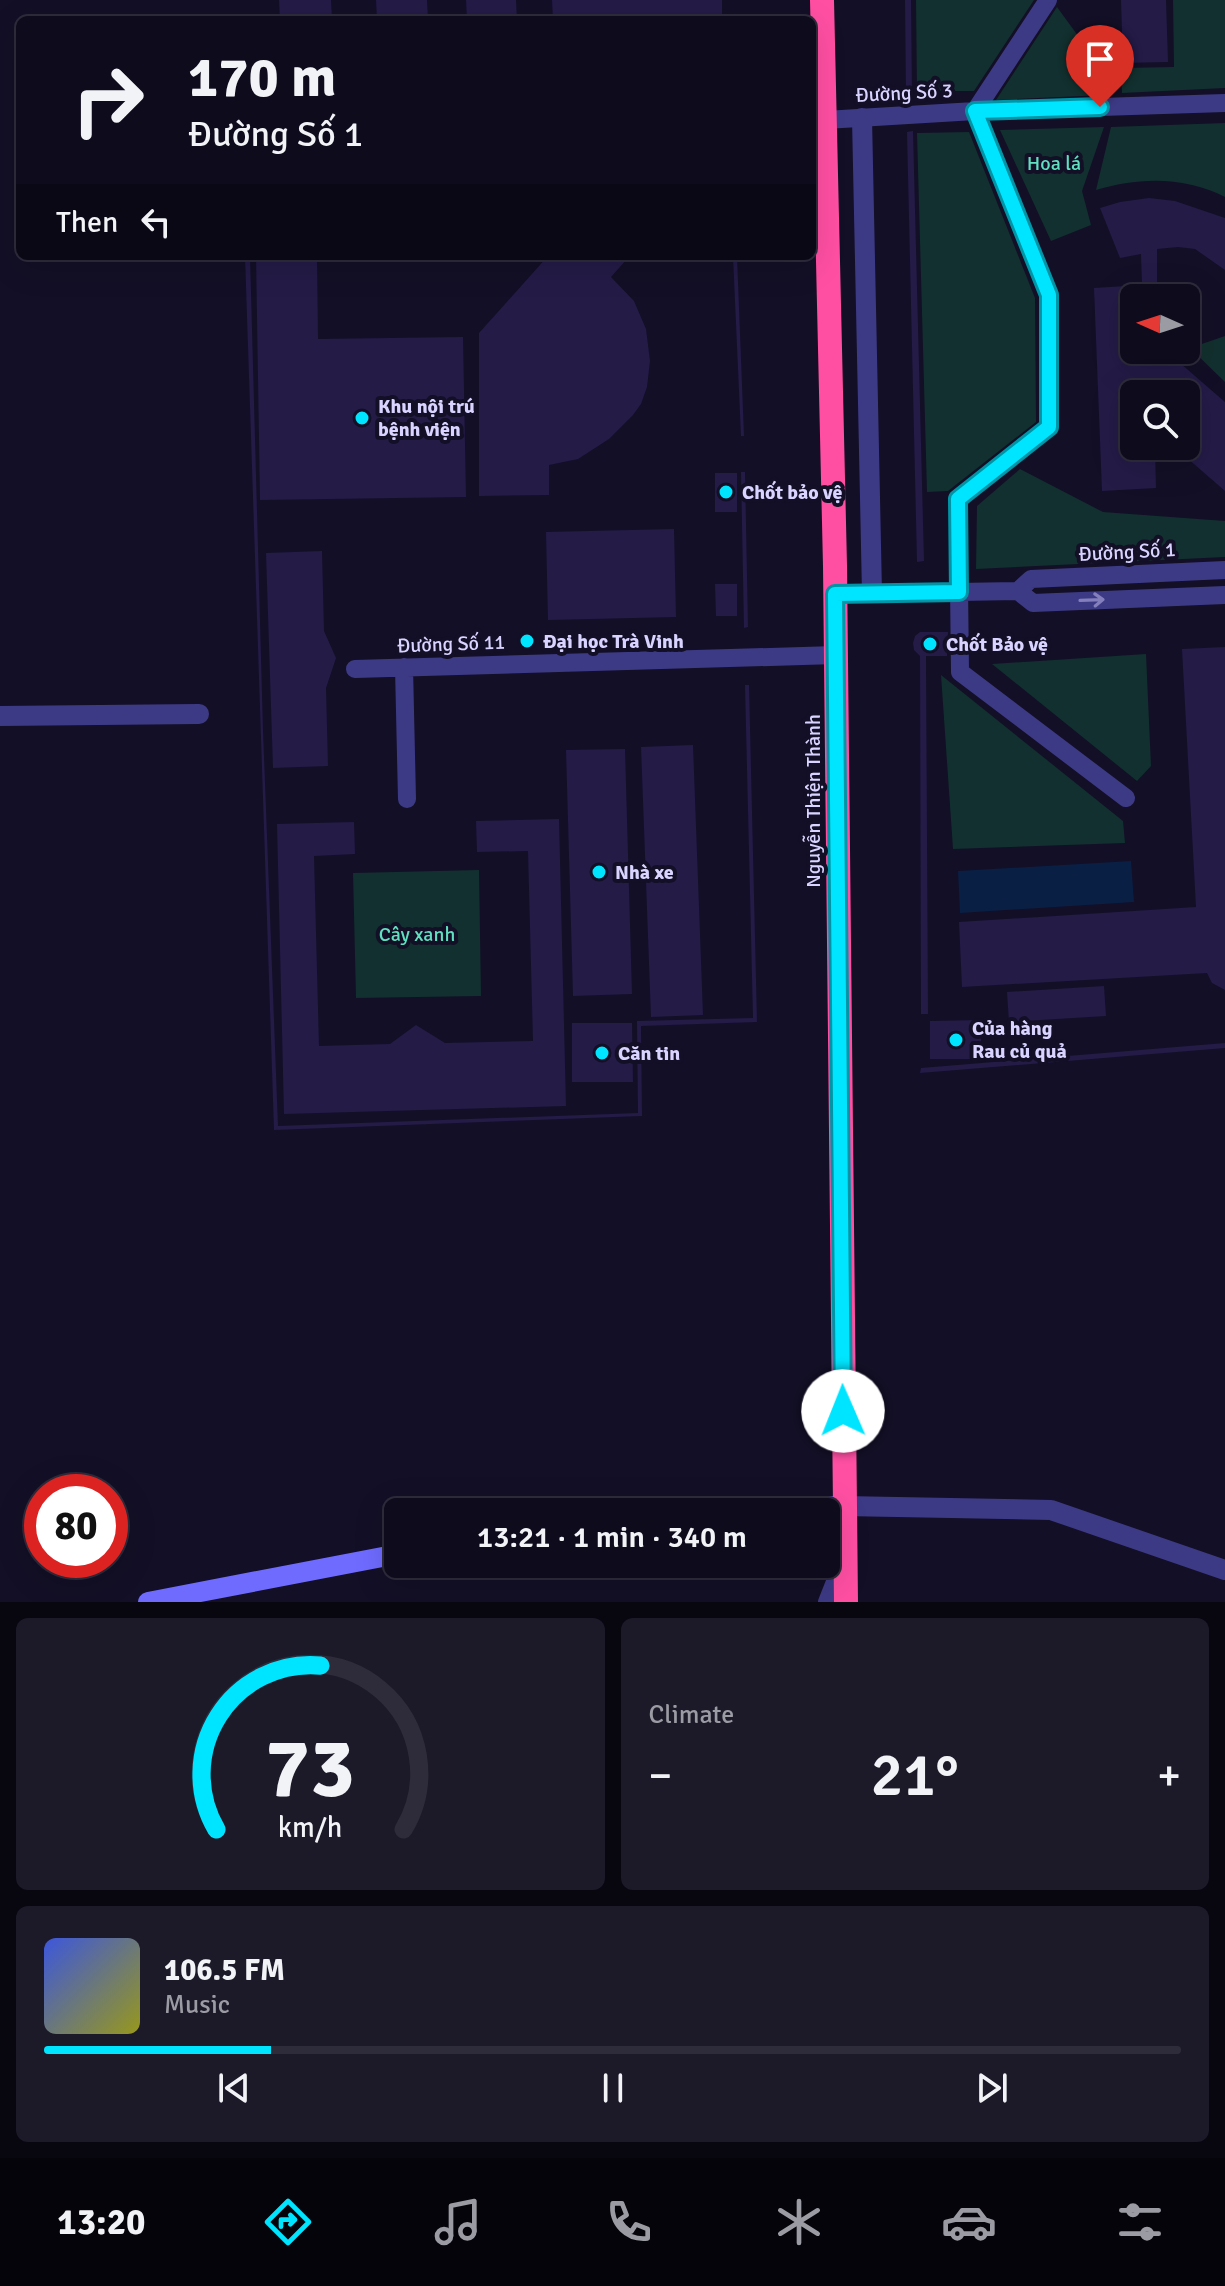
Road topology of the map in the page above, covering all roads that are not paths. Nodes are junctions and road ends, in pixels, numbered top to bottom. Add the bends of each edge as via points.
1 (822, 0) edge
2 (1048, 0) edge
3 (1225, 103) edge
4 (975, 111) junction
5 (862, 118) junction
6 (825, 120) junction
7 (1225, 570) edge
8 (1024, 585) junction
9 (959, 592) junction
10 (872, 593) junction
11 (835, 594) junction
12 (1225, 595) edge
13 (836, 655) junction
14 (404, 667) junction
15 (355, 669) dead end
16 (199, 714) dead end
17 (0, 716) edge
18 (1126, 798) dead end
19 (407, 799) dead end
20 (840, 1506) edge
21 (843, 1506) junction
22 (846, 1554) junction
23 (384, 1557) edge
24 (1225, 1570) edge
25 (148, 1602) edge
26 (827, 1602) edge
27 (846, 1602) edge

1 - 6 highway, Nguyễn Thiện Thành
2 - 4 lane
3 - 4 lane, Đường Số 3
4 - 5 lane, Đường Số 3
4 - 9 lane via 1049,295 1049,427 958,499
5 - 6 lane, Đường Số 3
5 - 10 street
6 - 11 highway, Nguyễn Thiện Thành
7 - 8 lane, Đường Số 1
8 - 9 lane, Đường Số 1
8 -> 12 lane via 1033,603
9 - 10 lane, Đường Số 1
9 - 18 lane via 960,672
10 - 11 lane, Đường Số 1
11 - 13 highway, Nguyễn Thiện Thành
13 - 14 lane, Đường Số 11
13 - 21 highway, Nguyễn Thiện Thành
14 - 15 lane, Đường Số 11
14 - 19 lane
16 - 17 street
20 - 21 street
21 - 22 highway, Nguyễn Thiện Thành
21 - 24 street via 1051,1510
22 - 26 lane
22 - 27 highway, Nguyễn Thiện Thành
23 - 25 street

